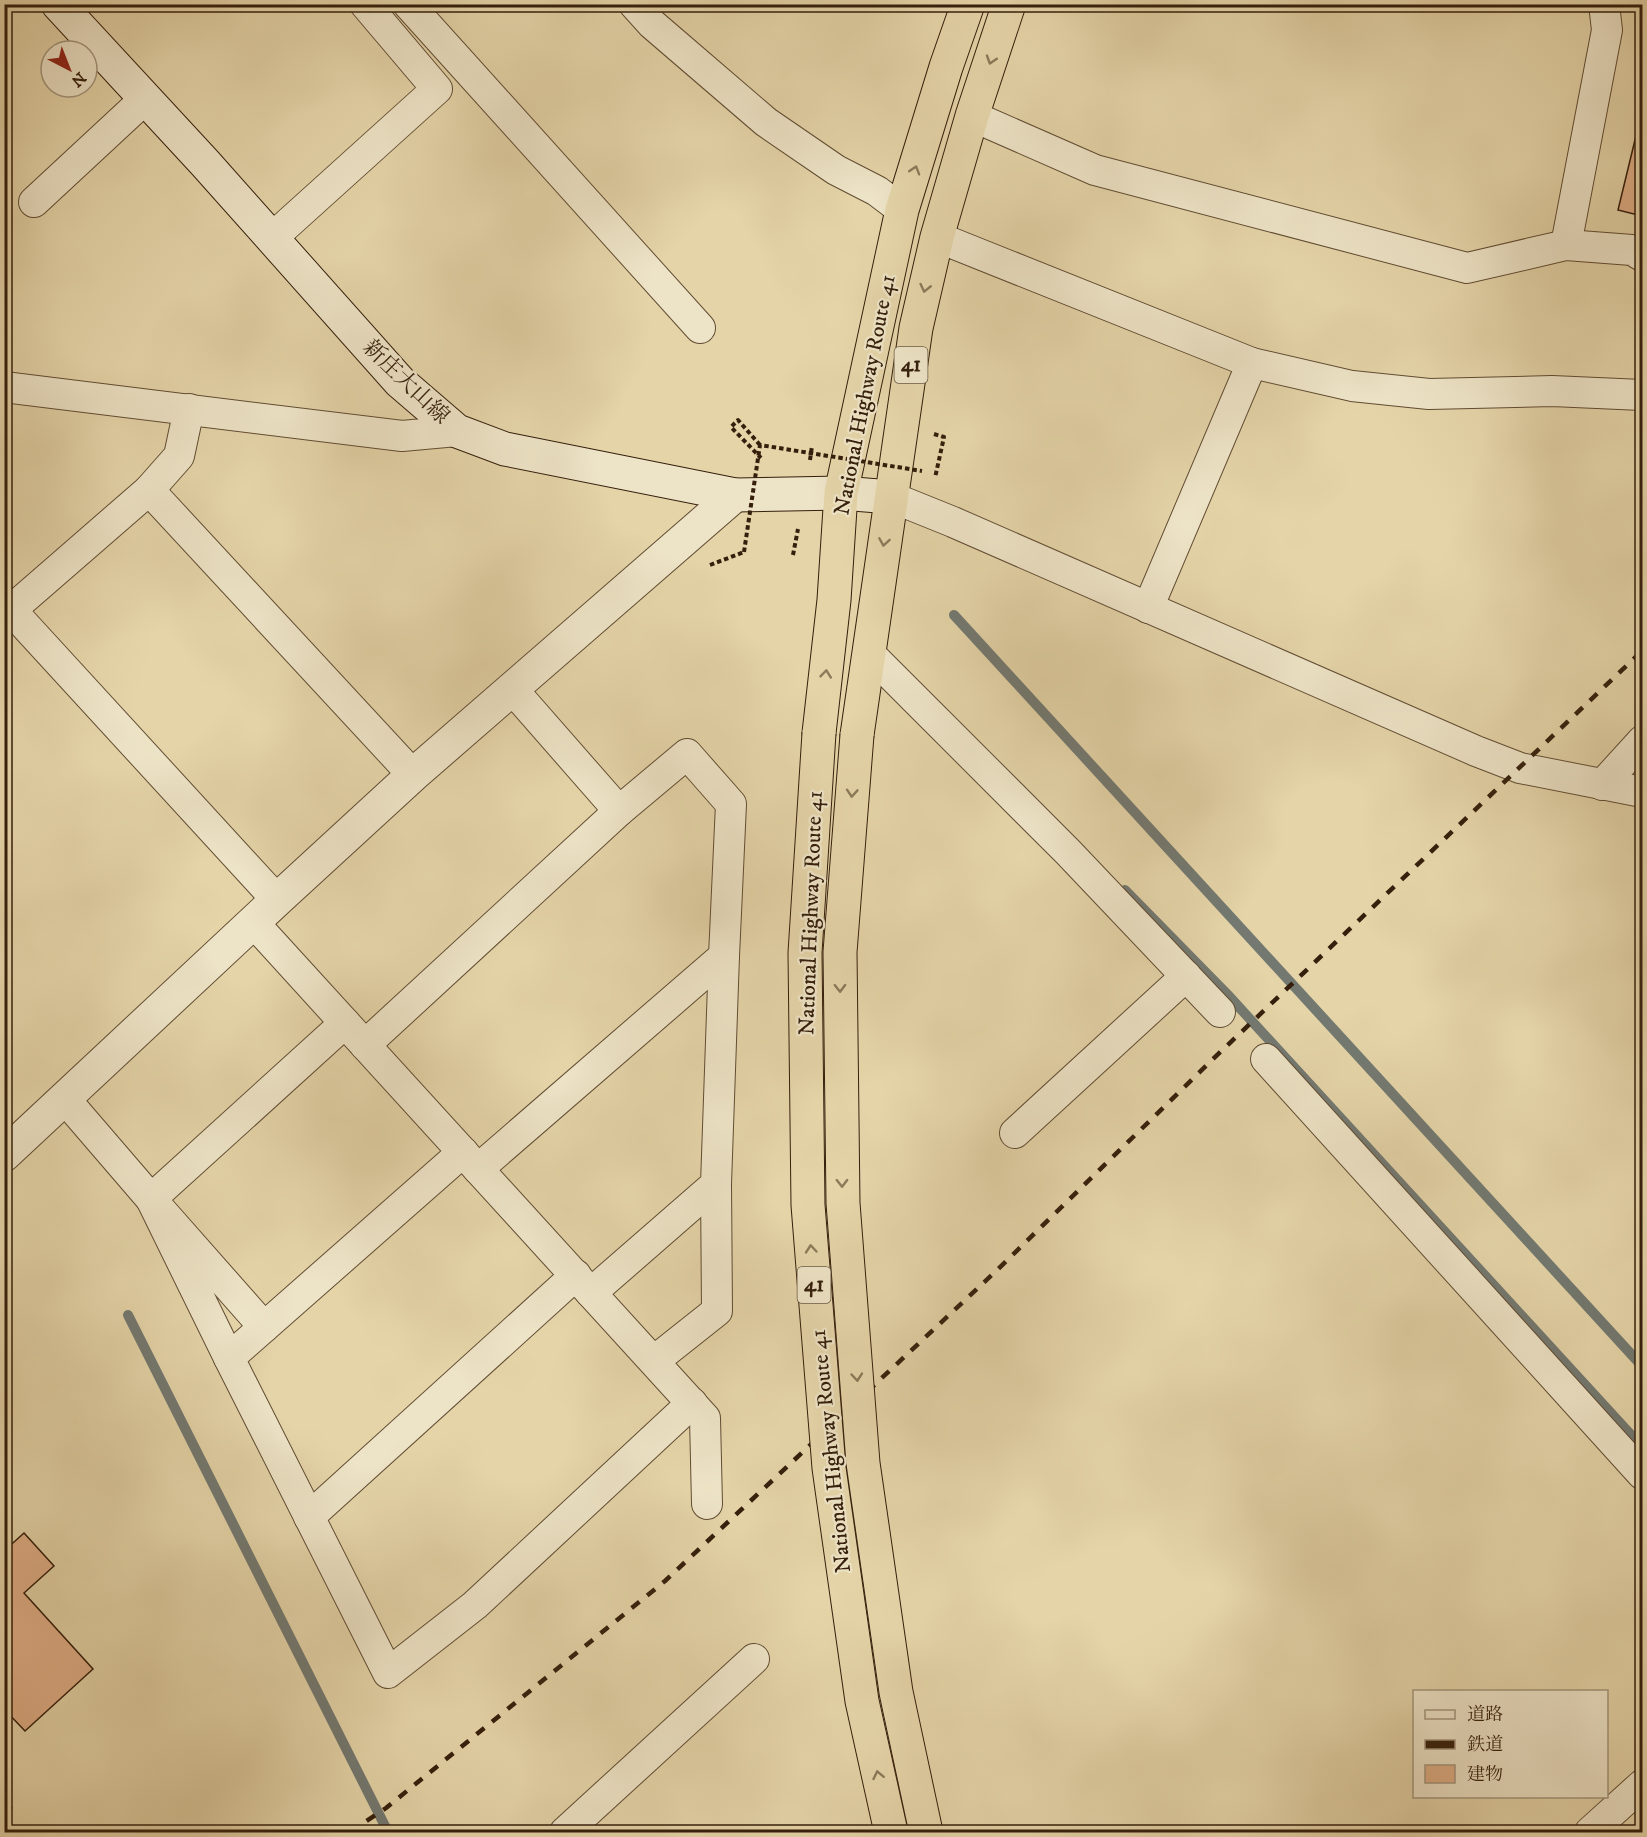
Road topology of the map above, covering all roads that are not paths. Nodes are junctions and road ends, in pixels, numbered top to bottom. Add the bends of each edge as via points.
1 (58, 4) edge
2 (365, 4) edge
3 (408, 4) edge
4 (634, 4) edge
5 (968, 4) edge
6 (1009, 4) edge
7 (1604, 4) edge
8 (437, 89) junction
9 (489, 94) junction
10 (146, 98) junction
11 (972, 116) junction
12 (34, 202) dead end
13 (903, 210) junction
14 (938, 237) junction
15 (272, 238) junction
16 (1566, 244) junction
17 (1642, 256) edge
18 (700, 328) dead end
19 (1252, 363) junction
20 (4, 387) edge
21 (1642, 395) edge
22 (189, 409) junction
23 (458, 431) junction
24 (149, 490) junction
25 (841, 493) junction
26 (735, 495) junction
27 (891, 497) junction
28 (1148, 608) junction
29 (868, 652) junction
30 (513, 690) junction
31 (1642, 741) edge
32 (413, 776) junction
33 (1602, 785) junction
34 (1642, 792) edge
35 (619, 811) junction
36 (277, 900) junction
37 (253, 922) junction
38 (724, 957) junction
39 (1186, 976) junction
40 (1220, 1012) dead end
41 (345, 1023) junction
42 (365, 1045) junction
43 (1266, 1059) dead end
44 (65, 1099) junction
45 (1015, 1132) dead end
46 (4, 1155) edge
47 (471, 1161) junction
48 (716, 1184) junction
49 (151, 1199) junction
50 (584, 1284) junction
51 (264, 1328) junction
52 (229, 1358) junction
53 (654, 1361) junction
54 (692, 1403) junction
55 (1642, 1474) edge
56 (707, 1504) dead end
57 (309, 1517) junction
58 (754, 1659) dead end
59 (1642, 1785) edge
60 (565, 1833) edge
61 (891, 1833) edge
62 (926, 1833) edge
63 (1590, 1833) edge

1 - 10 main road, 新庄大山線
2 - 8 street
3 - 9 street
4 - 13 street via 766,122
13 -> 5 highway, National Highway Route 41 / 41
6 -> 11 highway, National Highway Route 41 / 41
7 - 16 street via 1607,30
8 - 9 street
8 - 15 street
9 - 18 street
10 - 12 street
10 - 15 main road, 新庄大山線
11 - 14 highway, National Highway Route 41 / 41
11 - 16 street via 1095,170 1467,268
13 - 25 highway, National Highway Route 41 / 41
14 - 19 street
14 -> 27 highway, National Highway Route 41 / 41 via 916,327
15 - 23 main road, 新庄大山線 via 400,382
16 - 17 street via 1632,250
19 - 21 street via 1352,386 1429,394 1552,391
19 - 28 street
20 - 22 street
22 - 23 street via 402,436
22 - 24 street via 179,456
23 - 26 main road, 新庄大山線 via 505,448
24 - 32 street
24 - 36 street via 11,610
25 - 26 main road, 新庄大山線
25 - 27 main road, 新庄大山線
61 -> 25 highway, National Highway Route 41 / 41, bridge via 862,1701 829,1468 808,1205 805,953 819,733
26 - 30 main road
27 - 28 street
27 -> 29 highway, National Highway Route 41 / 41
28 - 33 street via 1520,768
29 - 39 street
29 -> 62 highway, National Highway Route 41 / 41, bridge via 857,735 840,952 843,1203 863,1463 896,1692
30 - 32 main road
30 - 35 street
31 - 33 street
32 - 36 main road
33 - 34 street
35 - 38 street via 687,754 731,804
35 - 42 street
36 - 37 main road
37 - 41 street
37 - 44 main road
38 - 47 street
38 - 48 street
39 - 40 street
39 - 45 street
41 - 42 street
41 - 49 street
42 - 47 street
43 - 55 street
44 - 46 main road
44 - 49 street
47 - 50 street
47 - 51 street
48 - 50 street
48 - 53 street via 717,1311
49 - 51 street
49 - 52 street
50 - 53 street
50 - 57 street
51 - 52 street
52 - 57 street
53 - 54 street
54 - 56 street via 705,1418
54 - 57 street via 475,1605 388,1673
58 - 60 street
59 - 63 street

